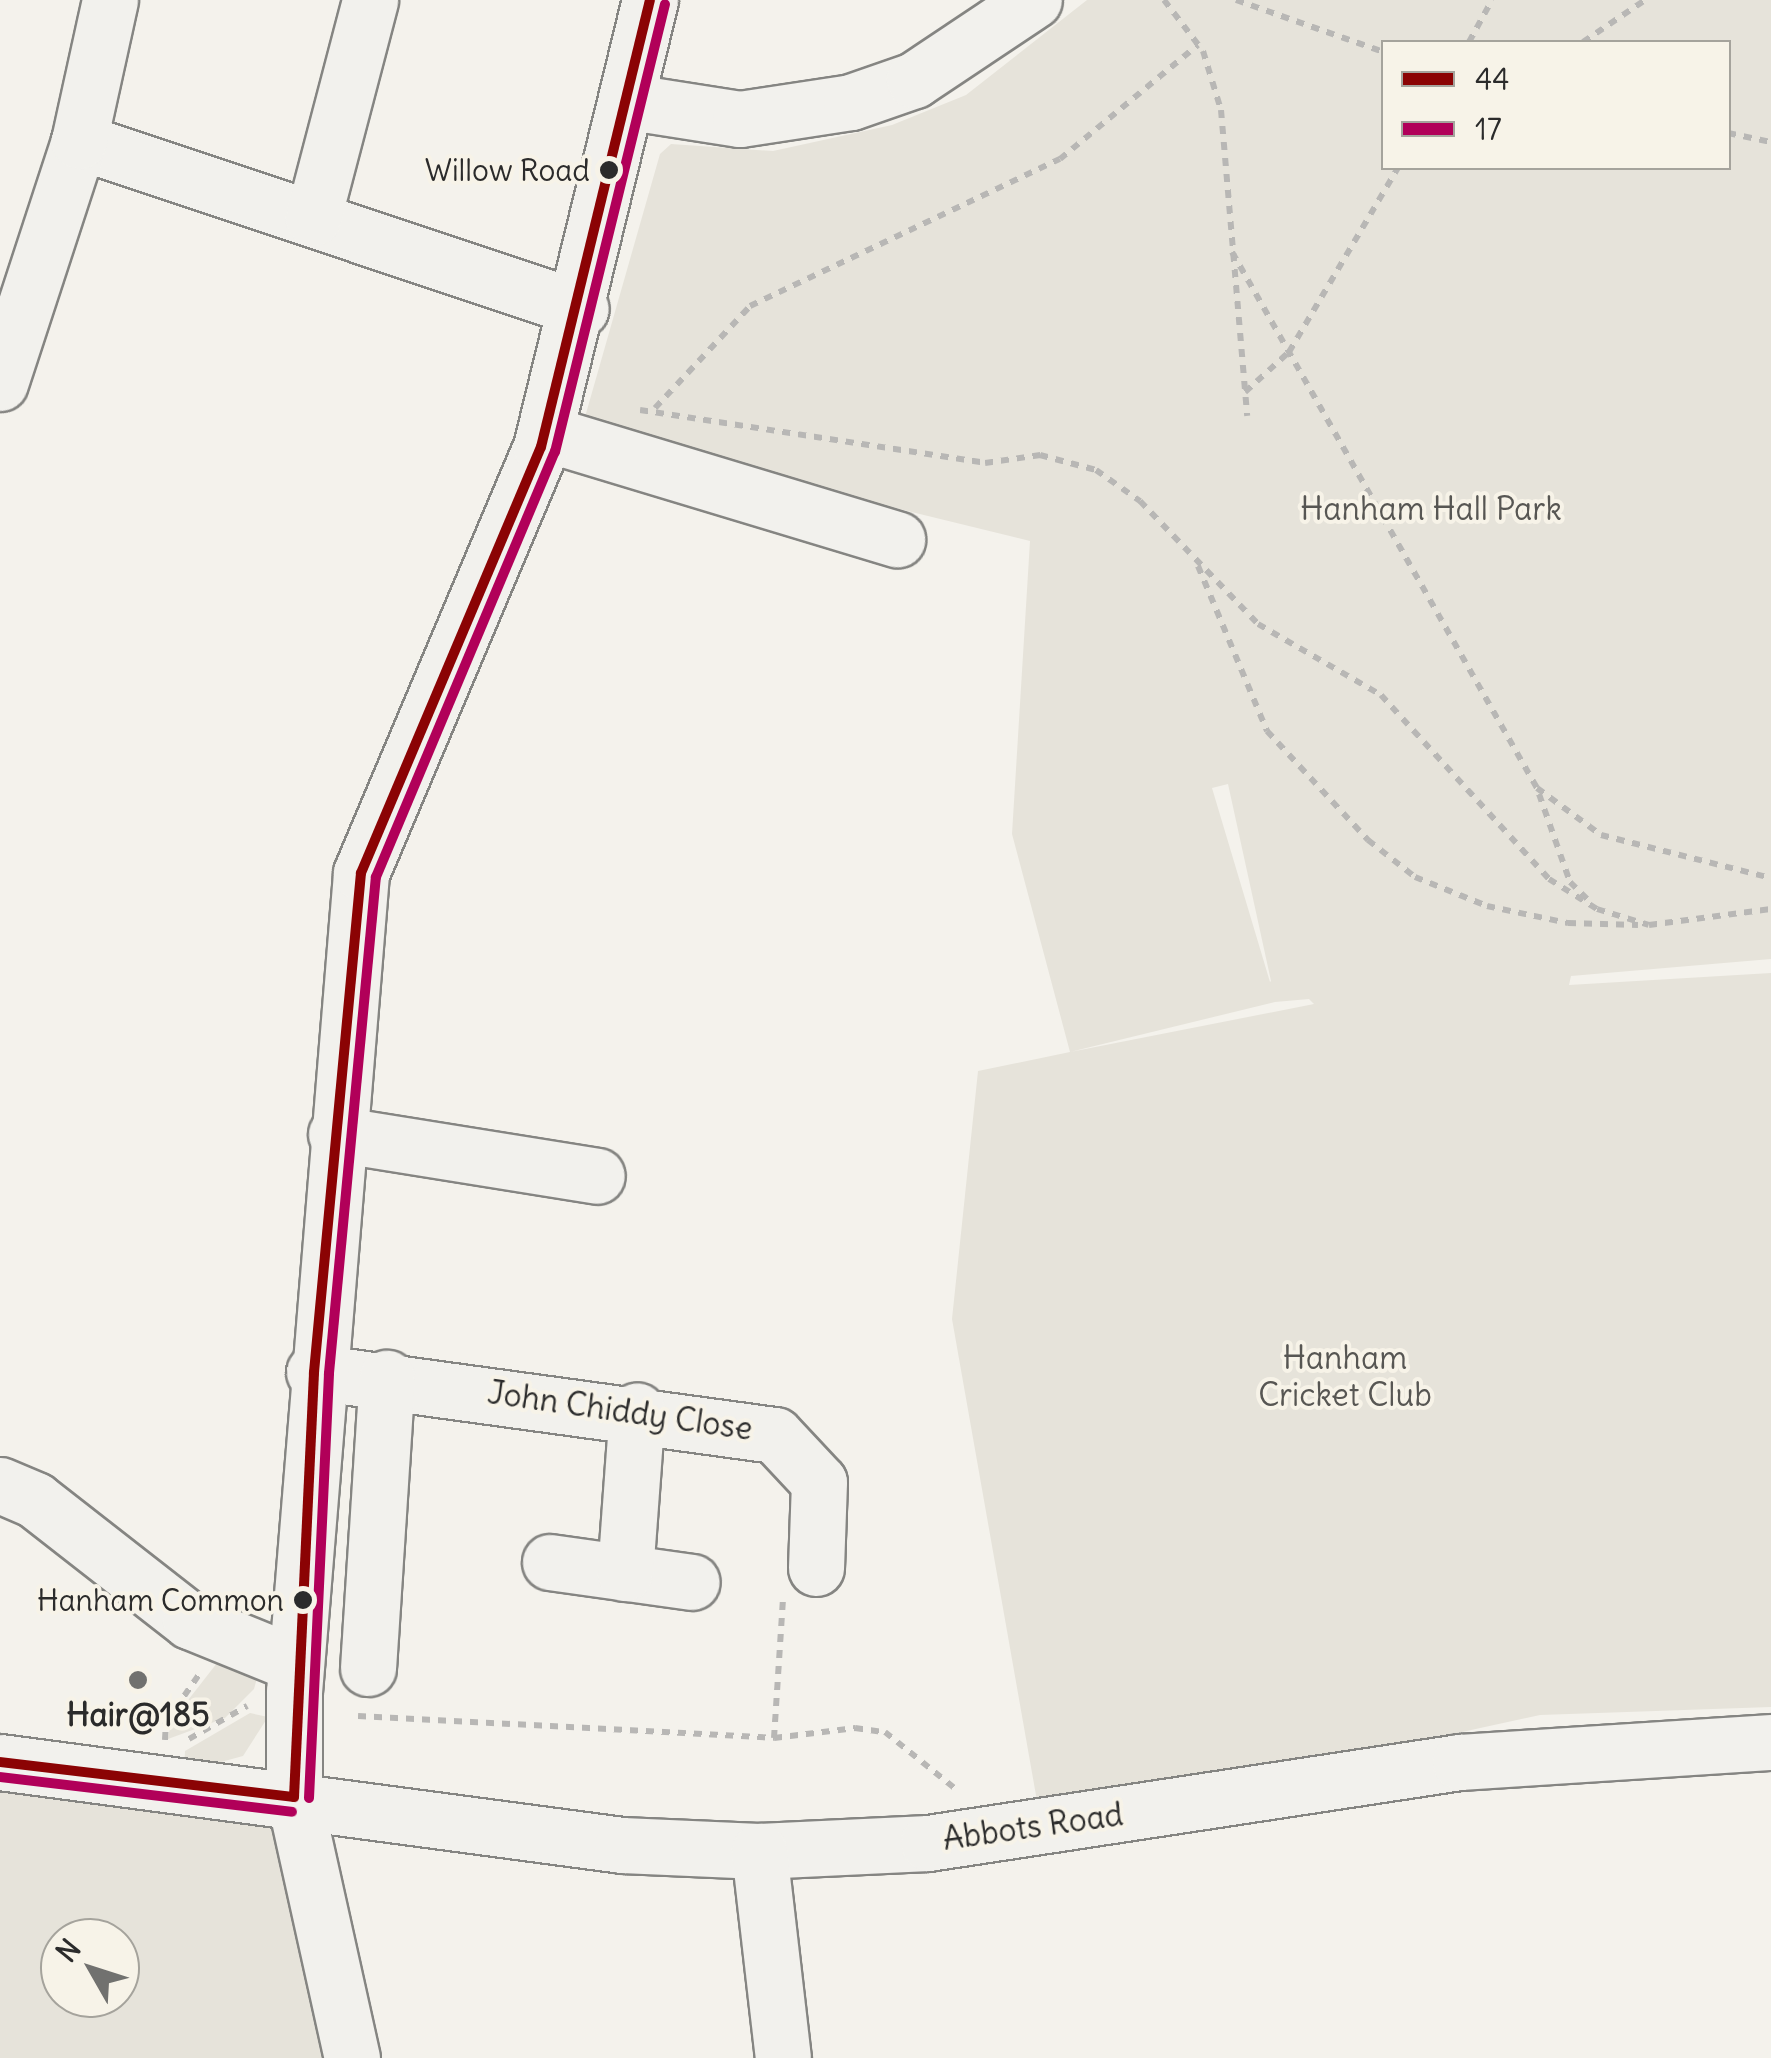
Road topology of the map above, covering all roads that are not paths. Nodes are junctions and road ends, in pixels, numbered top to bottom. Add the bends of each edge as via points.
1 (110, 0) edge
2 (370, 0) edge
3 (650, 0) edge
4 (1034, 0) edge
5 (632, 102) junction
6 (79, 141) junction
7 (313, 218) junction
8 (581, 309) junction
9 (0, 383) edge
10 (545, 434) junction
11 (897, 538) dead end
12 (336, 1134) junction
13 (597, 1176) dead end
14 (314, 1372) junction
15 (387, 1378) junction
16 (637, 1410) junction
17 (0, 1485) edge
18 (550, 1562) dead end
19 (816, 1568) road end
20 (625, 1573) junction
21 (692, 1582) dead end
22 (368, 1668) dead end
23 (294, 1678) junction
24 (1771, 1742) edge
25 (0, 1762) edge
26 (294, 1797) junction
27 (758, 1851) junction
28 (352, 2058) edge
29 (783, 2058) edge

1 - 6 street
2 - 7 street
3 - 5 street
4 - 5 street via 930,71 850,102 740,119
5 - 8 street
6 - 7 street
6 - 9 street
7 - 8 street
8 - 10 street
10 - 11 street
10 - 12 street via 361,873
12 - 13 street
12 - 14 street
14 - 15 street, John Chiddy Close
14 - 23 street
15 - 16 street, John Chiddy Close
15 - 22 street
16 - 19 street, John Chiddy Close via 775,1435 819,1482
16 - 20 street
17 - 23 street via 35,1500 190,1621
18 - 20 street
20 - 21 street
23 - 26 street
24 - 27 street, Abbots Road via 1460,1762 928,1843
25 - 26 street, Abbots Road
26 - 27 street, Abbots Road via 622,1845
26 - 28 street
27 - 29 street

